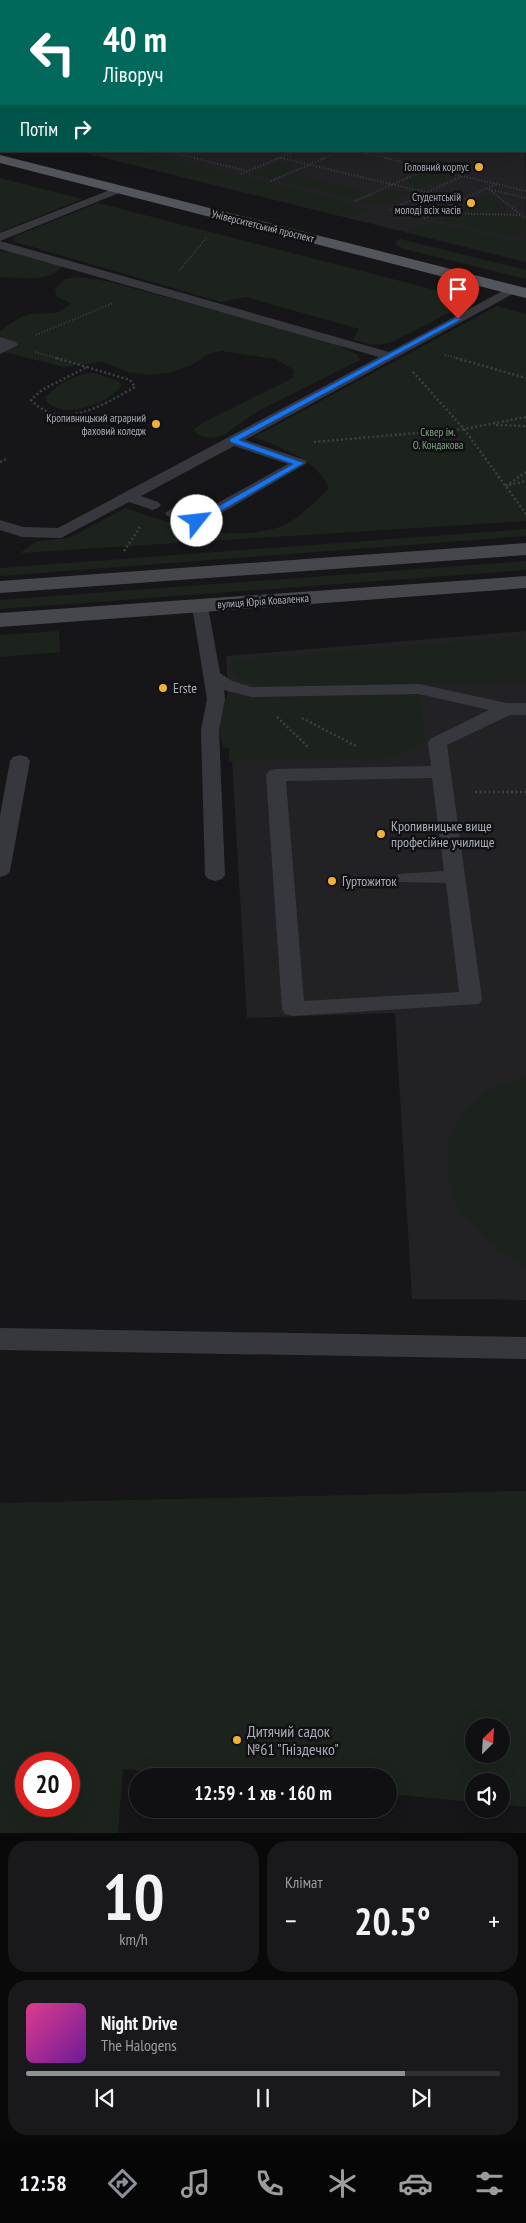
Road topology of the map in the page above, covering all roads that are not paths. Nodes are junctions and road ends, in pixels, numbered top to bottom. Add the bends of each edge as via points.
1 (0, 158) edge
2 (120, 189) junction
3 (0, 237) edge
4 (0, 244) edge
5 (520, 291) edge
6 (393, 355) junction
7 (232, 441) junction
8 (128, 496) junction
9 (153, 505) dead end
10 (173, 513) dead end
11 (0, 525) edge
12 (526, 548) edge
13 (526, 582) edge
14 (0, 587) edge
15 (200, 606) junction
16 (0, 620) edge
17 (212, 675) junction
18 (516, 709) edge
19 (20, 761) dead end
20 (441, 772) junction
21 (0, 871) edge
22 (215, 874) dead end
23 (456, 877) junction
24 (406, 878) dead end
25 (0, 1338) edge
26 (526, 1348) edge

1 - 2 main road, Університетський проспект
2 - 3 lane
2 - 5 main road, Університетський проспект
4 - 6 lane
5 - 6 lane
6 - 7 lane
7 - 8 lane
7 - 10 lane via 300,463 197,521
8 - 9 lane
8 - 11 lane via 62,533 22,532
12 - 14 main road
13 - 15 main road, вулиця Юрія Коваленка
15 - 16 main road, вулиця Юрія Коваленка
15 - 17 lane
17 - 18 lane via 219,682 252,692 419,689
17 - 22 lane via 216,699 210,730
18 - 20 lane via 437,743
19 - 21 lane
20 - 23 lane
20 - 23 lane via 276,775 293,1009 471,1000
23 - 24 lane
25 - 26 lane

